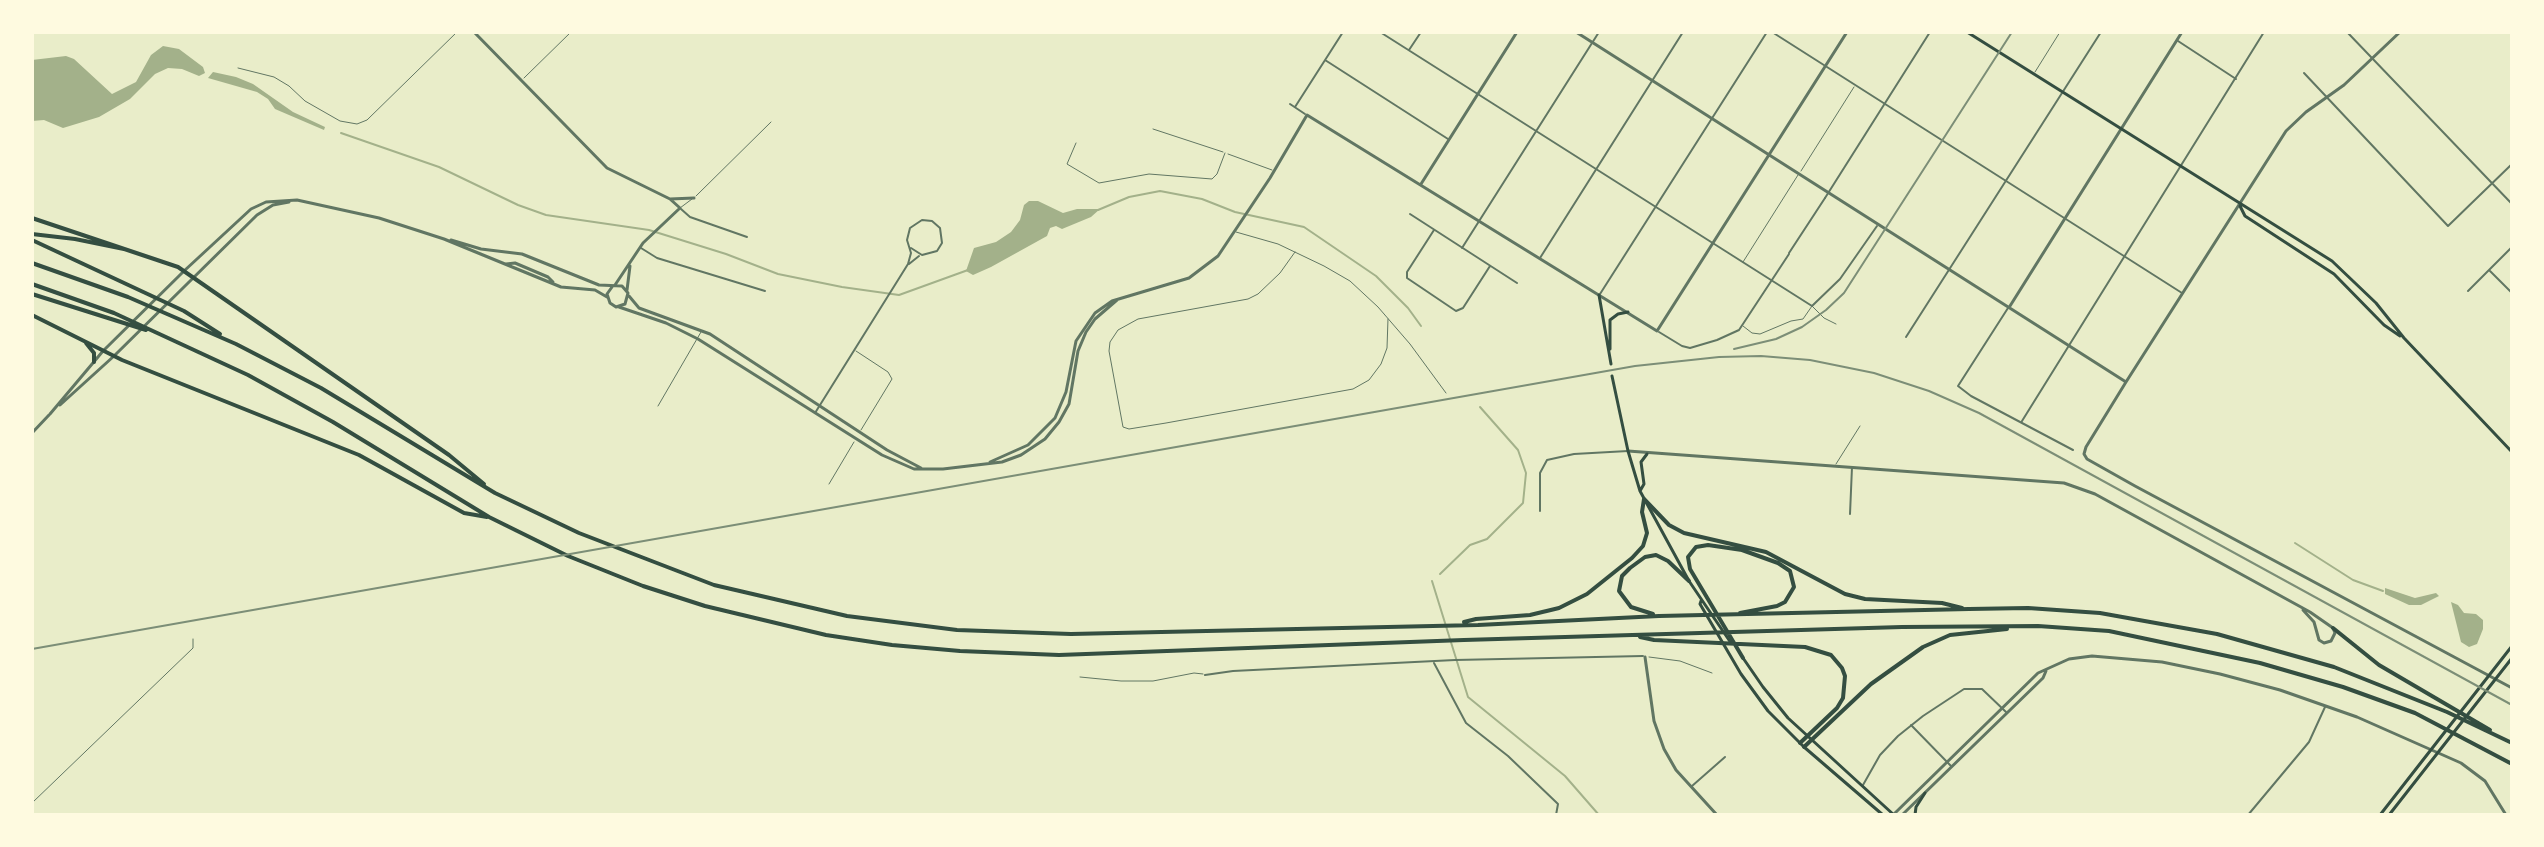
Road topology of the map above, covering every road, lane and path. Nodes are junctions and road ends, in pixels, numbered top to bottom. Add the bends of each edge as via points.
1 (457, 32) edge
2 (474, 32) edge
3 (571, 32) edge
4 (1343, 32) edge
5 (1380, 32) edge
6 (1421, 32) edge
7 (1517, 32) edge
8 (1576, 32) edge
9 (1599, 32) edge
10 (1683, 32) edge
11 (1767, 32) edge
12 (1772, 32) edge
13 (1847, 32) edge
14 (1930, 32) edge
15 (1967, 32) edge
16 (2060, 32) edge
17 (2101, 32) edge
18 (2182, 32) edge
19 (2264, 32) edge
20 (2347, 32) edge
21 (2400, 32) edge
22 (2177, 41) junction
23 (1592, 42) junction
24 (1409, 50) junction
25 (2373, 58) junction
26 (1325, 60) junction
27 (1826, 66) junction
28 (238, 68) dead end
29 (2304, 73) dead end
30 (2033, 74) junction
31 (2236, 79) junction
32 (521, 80) junction
33 (1652, 80) junction
34 (1855, 85) junction
35 (2062, 93) junction
36 (1478, 94) junction
37 (2327, 97) junction
38 (1290, 104) dead end
39 (1885, 104) junction
40 (1295, 107) junction
41 (1307, 115) junction
42 (1711, 117) junction
43 (771, 122) dead end
44 (1153, 129) dead end
45 (2121, 130) junction
46 (1537, 131) junction
47 (1449, 140) junction
48 (1076, 143) dead end
49 (1225, 153) junction
50 (1769, 155) junction
51 (2512, 164) edge
52 (1596, 168) junction
53 (2180, 168) junction
54 (1274, 171) junction
55 (1799, 173) junction
56 (2006, 181) junction
57 (2492, 183) junction
58 (1421, 185) junction
59 (1828, 192) junction
60 (694, 198) junction
61 (670, 199) junction
62 (297, 200) junction
63 (2512, 204) edge
64 (2239, 205) junction
65 (1656, 206) junction
66 (680, 208) junction
67 (1410, 214) dead end
68 (32, 218) edge
69 (2065, 218) junction
70 (1480, 221) junction
71 (1879, 224) junction
72 (1434, 230) junction
73 (1236, 232) junction
74 (32, 237) edge
75 (747, 237) dead end
76 (444, 239) junction
77 (1713, 243) junction
78 (640, 247) junction
79 (2512, 247) edge
80 (911, 248) junction
81 (1462, 248) junction
82 (130, 250) junction
83 (1295, 252) junction
84 (525, 255) junction
85 (922, 255) junction
86 (2124, 256) junction
87 (1539, 259) junction
88 (1743, 262) junction
89 (32, 263) edge
90 (506, 264) junction
91 (908, 264) junction
92 (522, 266) junction
93 (553, 266) junction
94 (630, 266) junction
95 (1490, 266) junction
96 (1950, 270) junction
97 (2490, 270) junction
98 (184, 271) junction
99 (194, 276) junction
100 (548, 277) junction
101 (1772, 280) junction
102 (1517, 283) dead end
103 (32, 284) edge
104 (553, 284) junction
105 (614, 286) junction
106 (627, 290) junction
107 (765, 291) dead end
108 (2468, 291) dead end
109 (2183, 293) junction
110 (2512, 293) edge
111 (32, 294) edge
112 (1599, 295) junction
113 (629, 296) junction
114 (607, 297) junction
115 (1812, 306) junction
116 (619, 307) junction
117 (2009, 307) junction
118 (1628, 312) junction
119 (32, 315) edge
120 (1388, 319) junction
121 (1836, 324) dead end
122 (1743, 326) junction
123 (702, 330) junction
124 (1657, 331) junction
125 (160, 334) junction
126 (1906, 337) dead end
127 (2404, 338) junction
128 (698, 339) junction
129 (85, 341) junction
130 (236, 344) junction
131 (2068, 345) junction
132 (854, 350) junction
133 (103, 351) junction
134 (1609, 353) junction
135 (114, 356) junction
136 (94, 362) junction
137 (1611, 364) dead end
138 (1612, 376) dead end
139 (2126, 382) junction
140 (1446, 393) dead end
141 (820, 404) junction
142 (658, 406) dead end
143 (50, 414) junction
144 (814, 414) junction
145 (2022, 421) junction
146 (1860, 426) dead end
147 (861, 432) junction
148 (32, 433) edge
149 (856, 440) junction
150 (2073, 450) dead end
151 (1628, 451) junction
152 (2512, 452) edge
153 (1647, 454) junction
154 (1835, 465) junction
155 (1852, 466) junction
156 (921, 468) junction
157 (829, 484) dead end
158 (1640, 491) junction
159 (495, 493) junction
160 (1644, 499) junction
161 (1540, 511) dead end
162 (1850, 514) dead end
163 (489, 517) junction
164 (1689, 581) junction
165 (1701, 601) junction
166 (1969, 609) junction
167 (2303, 610) junction
168 (1732, 615) junction
169 (1659, 616) junction
170 (1459, 624) junction
171 (2038, 626) junction
172 (2333, 628) junction
173 (1630, 635) junction
174 (193, 639) dead end
175 (2512, 646) edge
176 (1645, 657) junction
177 (1743, 658) junction
178 (2512, 658) edge
179 (1433, 661) junction
180 (2046, 671) junction
181 (1712, 673) dead end
182 (1205, 675) joint
183 (1080, 677) dead end
184 (2512, 688) edge
185 (2325, 705) junction
186 (2002, 707) junction
187 (2007, 712) junction
188 (1911, 725) junction
189 (1809, 738) junction
190 (2502, 738) junction
191 (2512, 743) edge
192 (1802, 745) junction
193 (1725, 757) dead end
194 (1947, 761) junction
195 (2512, 764) edge
196 (1952, 766) junction
197 (1691, 787) junction
198 (1861, 787) junction
199 (1925, 793) junction
200 (32, 803) edge
201 (1556, 815) edge
202 (1717, 815) edge
203 (1883, 815) edge
204 (1893, 815) edge
205 (1902, 815) edge
206 (1915, 815) edge
207 (2248, 815) edge
208 (2380, 815) edge
209 (2389, 815) edge
210 (2506, 815) edge

1 - 28 lane via 357,124 340,121 274,77
2 - 32 street
3 - 32 lane
4 - 26 street
5 - 24 street
6 - 24 street
7 - 36 street
8 - 23 street
9 - 23 street
10 - 33 street
11 - 42 street
12 - 27 street
13 - 27 street
14 - 39 street
15 - 30 main road
16 - 30 lane
17 - 35 street
18 - 22 street
19 - 31 street
20 - 25 street
21 - 25 street
22 - 31 street
22 - 45 street
23 - 33 street
23 - 46 street
24 - 36 street
25 - 37 street
25 - 57 street
26 - 40 street
26 - 47 street
27 - 34 street
27 - 50 street
29 - 37 street
30 - 35 main road
31 - 53 street
32 - 61 street via 607,168
33 - 42 street
33 - 52 street
34 - 39 street
34 - 55 lane
35 - 45 main road
35 - 56 street
36 - 46 street
36 - 47 street
37 - 57 street via 2448,226
37 - 64 street via 2286,131
38 - 40 street
39 - 56 street
39 - 59 street
40 - 41 street
41 - 54 street
41 - 58 street
42 - 50 street
42 - 65 street
43 - 60 lane
44 - 49 lane
45 - 53 main road
45 - 69 street
46 - 52 street
46 - 70 street
47 - 58 street
48 - 49 lane via 1067,164 1099,183 1149,174 1212,179
49 - 54 lane
50 - 55 street
50 - 77 street
51 - 57 street
52 - 65 street
52 - 87 street
53 - 64 main road
53 - 86 street
54 - 73 street
55 - 59 street
55 - 88 lane
56 - 69 street
56 - 96 street
57 - 63 street
58 - 70 street
59 - 71 street
59 - 101 street
60 - 61 street
60 - 66 lane
61 - 66 street
62 - 76 street
62 - 98 street via 251,209
62 - 99 street via 257,215
64 - 109 street
64 - 127 main road via 2245,216 2334,274
64 - 127 main road via 2340,268
65 - 77 street
65 - 112 street
66 - 75 street via 690,217
66 - 78 street
67 - 72 street
68 - 82 highway
69 - 86 street
69 - 117 street
70 - 81 street
70 - 87 street
71 - 96 street
71 - 115 street via 1840,279
72 - 81 street
72 - 95 street via 1407,278 1456,311
73 - 83 lane
73 - 156 street via 1198,273 1117,300 1095,313 1073,349 1066,392 1050,425 1028,445 990,462
74 - 82 highway
74 - 130 highway via 184,311
76 - 84 street
76 - 90 street
77 - 88 street
77 - 124 street
78 - 94 street
78 - 107 street via 657,258
79 - 97 street
80 - 85 street
80 - 85 street via 910,228 917,221 932,221 942,232 942,243 932,254
80 - 91 street
81 - 95 street
82 - 98 highway
83 - 120 lane via 1350,281
83 - 120 lane via 1280,273 1248,299 1138,319 1118,330 1109,351 1123,427 1353,389 1381,364
84 - 92 street
84 - 93 street
85 - 91 street
86 - 109 street
86 - 131 street
87 - 112 street
88 - 101 street
89 - 130 highway
90 - 92 street
90 - 104 street
91 - 132 street
92 - 100 street
93 - 100 street
93 - 105 street
94 - 105 street
94 - 106 street
95 - 102 street
96 - 117 street
96 - 126 street
97 - 108 street
97 - 110 street
98 - 99 highway
98 - 133 street
99 - 135 street
99 - 159 highway
100 - 104 street
101 - 115 street
101 - 122 street
103 - 125 highway
104 - 114 street
105 - 106 street
105 - 114 street
106 - 113 street
109 - 139 street
111 - 125 highway
112 - 118 street
112 - 134 main road
113 - 116 street
113 - 123 street via 639,308
114 - 116 street
115 - 121 lane
115 - 122 lane via 1803,319 1760,334
116 - 128 street
117 - 131 street
117 - 145 street via 1958,386
118 - 124 street
118 - 134 main road via 1610,320
119 - 129 highway
120 - 140 lane
122 - 124 street via 1690,348
123 - 128 lane
123 - 141 street
125 - 163 highway via 303,405
127 - 152 main road
128 - 142 lane
128 - 144 street
129 - 133 highway
129 - 136 highway
130 - 159 highway via 321,388
131 - 139 street
131 - 145 street
132 - 141 street
132 - 147 lane via 892,379
133 - 135 highway
133 - 136 street
134 - 137 main road
135 - 143 street
135 - 163 highway via 338,445 464,513
136 - 143 street
138 - 151 main road
139 - 184 street via 2084,456
141 - 144 street
141 - 147 street
143 - 148 street
144 - 149 street
145 - 150 street
146 - 154 lane
147 - 149 lane
147 - 156 street
149 - 156 street
149 - 157 lane
151 - 153 street
151 - 158 main road
151 - 161 street via 1547,460 1540,473
153 - 154 street
153 - 158 main road via 1641,462
154 - 155 street
155 - 162 street
155 - 167 street via 2074,486
158 - 160 main road
159 - 170 highway via 579,533 714,585 875,621 1071,634
160 - 164 main road
160 - 166 highway via 1684,533 1766,552 1845,594
160 - 170 highway via 1643,546 1587,594 1530,615
163 - 173 highway via 605,571 705,606 892,645 1093,655
164 - 165 main road
164 - 169 highway via 1656,555 1645,557 1622,576 1619,591 1624,600 1636,610
165 - 177 main road
165 - 192 main road via 1758,699
166 - 168 highway
166 - 190 highway via 2100,613 2217,634 2334,667
167 - 172 street
167 - 172 street via 2321,642 2332,639
168 - 169 highway
168 - 177 highway via 1785,602 1794,587 1790,571 1742,550 1700,546 1690,553 1688,565
169 - 170 highway
171 - 173 highway
171 - 189 highway via 1936,640 1871,684
171 - 195 highway via 2109,631 2274,667 2415,713
172 - 190 highway via 2379,665
173 - 189 highway via 1826,652 1842,668 1844,693
174 - 200 lane via 193,648
175 - 208 main road
176 - 179 street
176 - 181 lane via 1680,661
176 - 197 street via 1654,721 1664,749
177 - 189 main road
178 - 209 main road
179 - 182 street
179 - 201 street via 1466,723 1558,804
180 - 185 street via 2078,657 2130,658 2233,677
180 - 186 street
180 - 187 street
182 - 183 lane via 1153,681
185 - 207 street via 2309,742
185 - 210 street via 2461,763 2485,781
186 - 187 street
186 - 188 street via 1971,687
186 - 194 street
187 - 196 street
188 - 194 street
188 - 198 street via 1880,755
189 - 192 highway
189 - 198 main road
190 - 191 highway
192 - 203 main road
193 - 197 street
194 - 196 street
194 - 204 street
196 - 199 street
197 - 202 street
198 - 204 main road
199 - 205 street
199 - 206 main road

